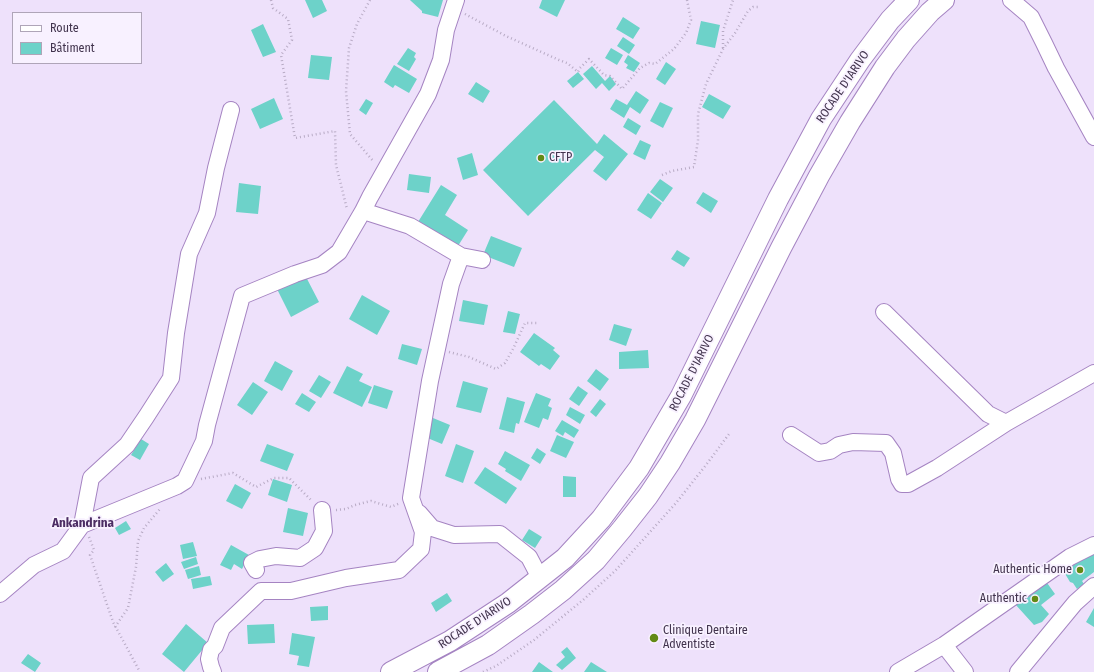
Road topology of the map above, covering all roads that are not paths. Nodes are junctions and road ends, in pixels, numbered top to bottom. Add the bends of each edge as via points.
1 (909, 0) edge
2 (944, 0) edge
3 (1011, 0) edge
4 (454, 5) edge
5 (231, 110) dead end
6 (1094, 137) edge
7 (355, 210) junction
8 (461, 256) junction
9 (482, 260) dead end
10 (884, 312) dead end
11 (1094, 373) edge
12 (1006, 423) junction
13 (791, 435) dead end
14 (413, 503) junction
15 (322, 510) road end
16 (82, 525) junction
17 (1094, 545) edge
18 (256, 570) dead end
19 (540, 578) junction
20 (1094, 586) edge
21 (0, 594) edge
22 (944, 645) junction
23 (214, 672) edge
24 (391, 672) edge
25 (438, 672) edge
26 (898, 672) edge
27 (965, 672) edge
28 (1018, 672) edge

1 - 19 main road, ROCADE D'IARIVO via 890,20 860,60 821,119 778,199 681,396 639,468 601,518 565,558
2 - 25 main road, ROCADE D'IARIVO via 906,39 850,122 781,248 695,420 648,496 596,560 563,590 488,644
3 - 6 street via 1030,17
4 - 7 street via 446,30 441,60 428,94 370,197
5 - 16 street via 207,213 189,254 171,378 127,445 91,478
7 - 8 street via 410,226
7 - 16 street via 339,252 322,265 242,296 204,441 185,481
8 - 9 street
8 - 14 street via 451,284 430,381
10 - 12 street via 988,414
11 - 12 street
12 - 13 street via 938,468 908,484 902,484 898,479 893,453 886,444 853,442 819,453
14 - 19 street via 432,528 454,535 500,534 529,557
14 - 23 street via 423,532 421,549 398,570 346,578 291,591 261,591 222,628 209,659
15 - 18 street via 324,531 315,548 300,558 276,556 260,559 252,563
16 - 21 street via 63,551 34,565
17 - 22 street via 1070,557
19 - 24 main road, ROCADE D'IARIVO via 508,603 450,641
20 - 28 street via 1075,603
22 - 26 street
22 - 27 street

